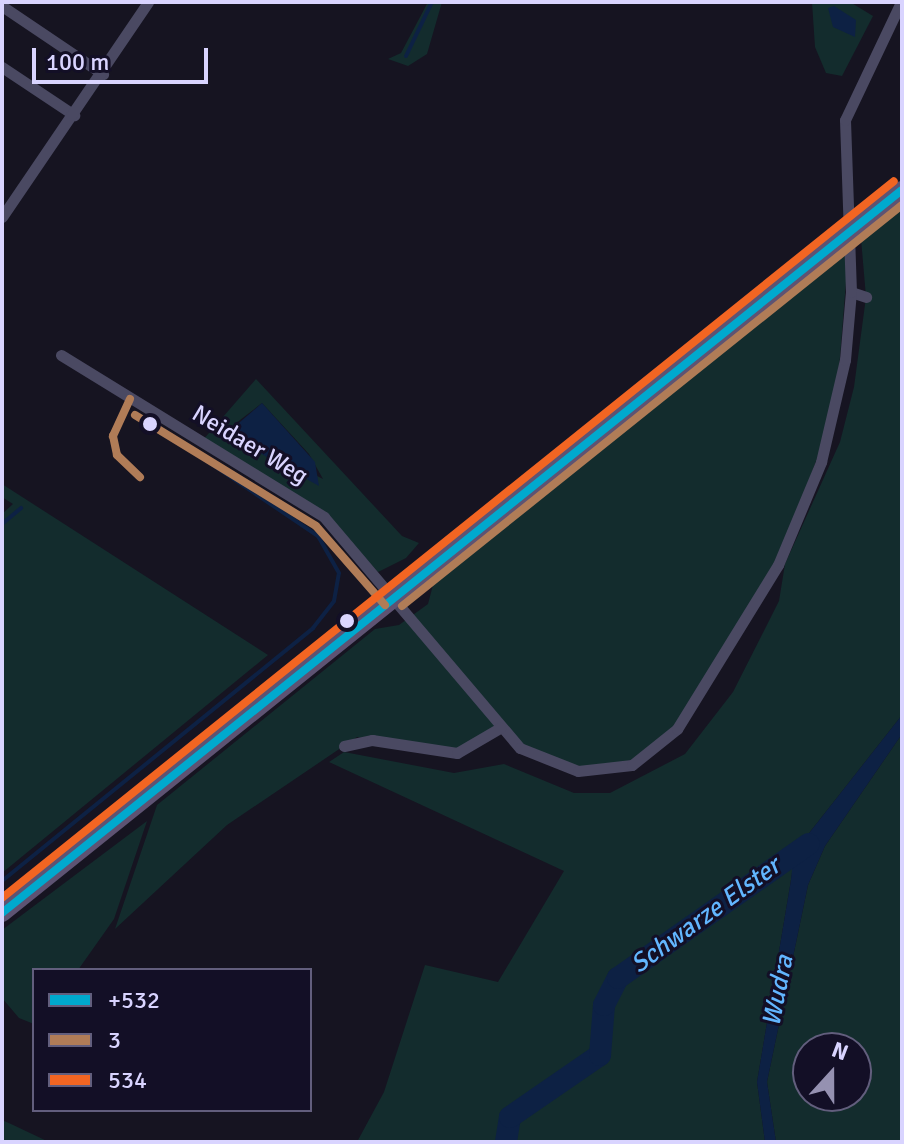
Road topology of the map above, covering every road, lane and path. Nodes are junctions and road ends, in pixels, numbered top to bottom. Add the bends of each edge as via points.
1 (148, 2) edge
2 (901, 2) edge
3 (2, 6) edge
4 (2, 67) edge
5 (103, 74) junction
6 (74, 115) junction
7 (902, 190) edge
8 (2, 217) edge
9 (851, 292) junction
10 (866, 297) dead end
11 (61, 355) dead end
12 (394, 597) junction
13 (500, 728) junction
14 (344, 746) dead end
15 (2, 913) edge

1 - 5 street
2 - 9 street via 851,98 843,152
3 - 5 street
4 - 6 street
5 - 6 street
6 - 8 street
7 - 12 main road, bridge
9 - 10 street
9 - 13 street, Neidaer Weg via 836,407 804,510 677,729 632,765 578,771 544,762
11 - 12 street, Neidaer Weg via 324,517
12 - 13 street, Neidaer Weg
12 - 15 main road
13 - 14 street via 457,753 356,739

